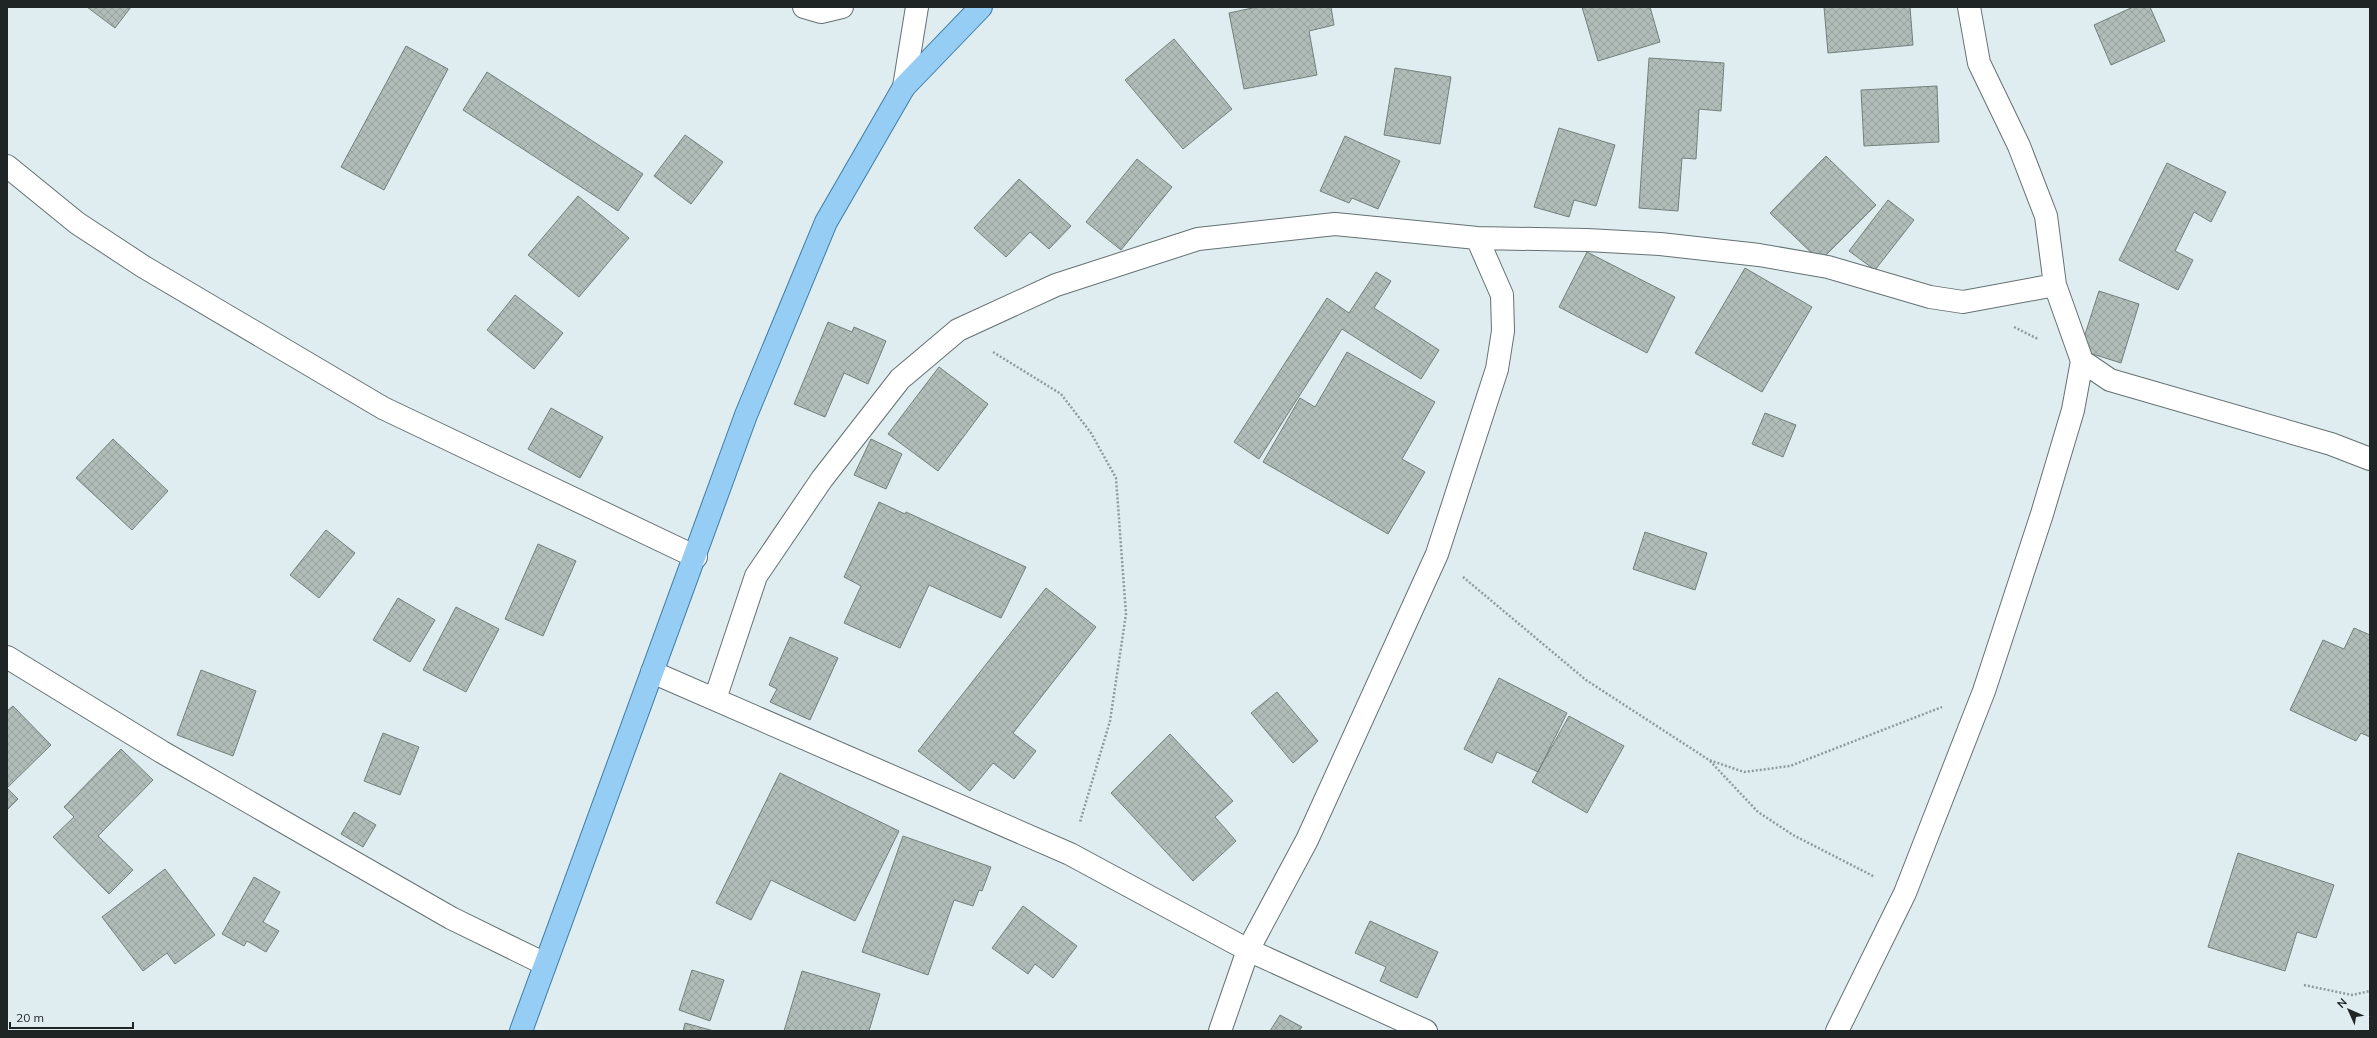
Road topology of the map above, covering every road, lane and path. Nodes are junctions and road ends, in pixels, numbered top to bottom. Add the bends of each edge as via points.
1 (804, 7) edge
2 (842, 7) edge
3 (917, 7) edge
4 (981, 7) edge
5 (1969, 7) edge
6 (904, 87) junction
7 (7, 166) edge
8 (1477, 238) junction
9 (2055, 285) junction
10 (2012, 327) dead end
11 (958, 330) junction
12 (2082, 361) junction
13 (2370, 459) edge
14 (1437, 554) junction
15 (696, 557) junction
16 (7, 657) edge
17 (652, 672) junction
18 (1984, 691) junction
19 (714, 699) junction
20 (1709, 760) junction
21 (1070, 854) junction
22 (1905, 893) junction
23 (1248, 950) junction
24 (545, 964) junction
25 (2304, 984) dead end
26 (2370, 991) edge
27 (521, 1031) edge
28 (1220, 1031) edge
29 (1426, 1031) edge
30 (1837, 1031) edge

1 - 2 street via 821,12
3 - 6 street
4 - 6 main road
5 - 9 street via 1979,63 2019,146 2046,216
6 - 15 main road via 826,222 746,415
7 - 15 street via 77,223 144,267 383,408
8 - 9 street via 1660,244 1759,255 1828,267 1930,297 1963,302
8 - 11 street via 1335,224 1198,239 1056,285
8 - 14 street via 1502,295 1503,331 1497,369
9 - 12 street
10 - 12 path
11 - 19 street via 900,379 822,479 756,576
11 - 21 path via 1061,394 1091,433 1116,478 1126,614 1110,721
12 - 13 street via 2110,380 2331,444
12 - 18 street via 2073,410
14 - 20 path via 1586,680
14 - 23 street via 1307,840
15 - 17 main road
16 - 24 street via 162,752 444,914
17 - 19 street
17 - 24 main road
18 - 20 path via 1790,766 1744,772
18 - 22 street
19 - 21 street
20 - 22 path via 1758,812 1793,835
21 - 23 street
22 - 30 street
23 - 28 street
23 - 29 street
24 - 27 main road
25 - 26 path via 2352,995

